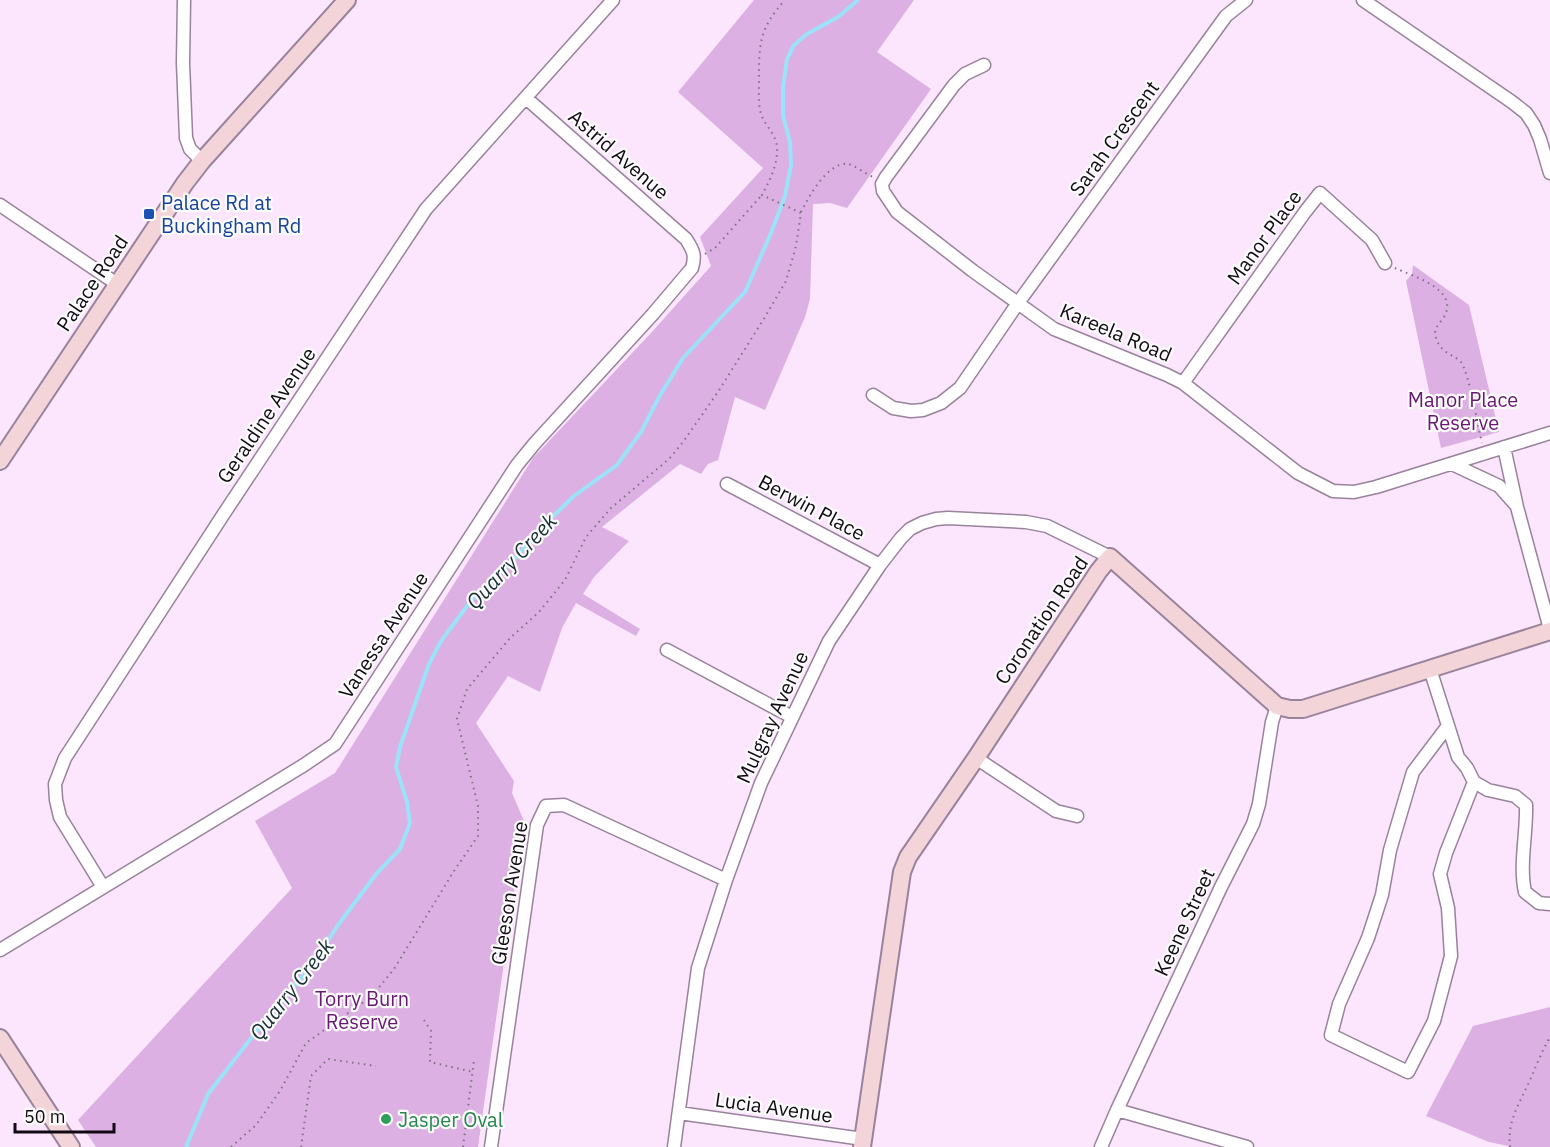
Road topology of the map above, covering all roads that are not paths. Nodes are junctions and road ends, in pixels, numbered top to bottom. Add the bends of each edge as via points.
1 (184, 0) edge
2 (347, 0) edge
3 (613, 0) edge
4 (1364, 0) edge
5 (1243, 1) edge
6 (984, 65) dead end
7 (526, 98) junction
8 (202, 161) junction
9 (1550, 173) edge
10 (0, 204) edge
11 (695, 259) joint
12 (1384, 263) road end
13 (117, 284) junction
14 (1018, 303) junction
15 (1183, 383) junction
16 (873, 395) dead end
17 (1550, 433) edge
18 (1504, 447) junction
19 (0, 461) edge
20 (1452, 464) junction
21 (727, 484) dead end
22 (1517, 507) junction
23 (1110, 556) junction
24 (880, 565) junction
25 (1550, 630) edge
26 (667, 650) dead end
27 (1430, 669) junction
28 (1277, 706) junction
29 (792, 717) junction
30 (1448, 727) junction
31 (976, 758) junction
32 (1474, 782) junction
33 (1077, 816) dead end
34 (726, 880) junction
35 (103, 886) junction
36 (1550, 904) edge
37 (0, 950) edge
38 (0, 1038) edge
39 (1117, 1110) junction
40 (679, 1113) junction
41 (862, 1143) edge
42 (71, 1147) edge
43 (491, 1147) edge
44 (674, 1147) edge
45 (1101, 1147) edge
46 (1247, 1147) edge

1 - 8 street via 186,138
2 - 8 street, Palace Road
3 - 7 street, Geraldine Avenue
4 - 9 street via 1526,113 1540,139
5 - 14 street, Sarah Crescent via 1226,16
6 - 14 street, Kareela Road via 965,74 954,85 882,184 897,212
7 - 11 street, Astrid Avenue via 687,239
7 - 35 street, Geraldine Avenue via 426,209 65,758 55,784 60,817
8 - 13 street, Palace Road
10 - 13 street
11 - 35 street, Vanessa Avenue via 692,268 653,314 517,465 335,744
12 - 15 street, Manor Place via 1372,240 1320,193
13 - 19 street, Palace Road
14 - 15 street, Kareela Road via 1054,329
14 - 16 street, Sarah Crescent via 960,388 942,403 911,411 893,408
15 - 20 street, Kareela Road via 1298,473 1334,491 1376,487
17 - 18 street
18 - 20 street, Kareela Road
18 - 22 street
20 - 22 street via 1499,486
21 - 24 street, Berwin Place
22 - 25 street
23 - 24 street, Mulgray Avenue via 1047,526 948,518 910,529
23 - 28 street, Coronation Road
23 - 31 street, Coronation Road
24 - 29 street, Mulgray Avenue via 829,641
25 - 27 street
26 - 29 street
27 - 28 street via 1303,710
27 - 30 street
28 - 39 street, Keene Street via 1253,824
29 - 34 street, Mulgray Avenue via 761,783
30 - 32 street via 1458,757
30 - 32 street via 1413,772 1390,850 1383,895 1330,1035 1408,1072 1434,1021 1451,956 1448,908 1440,874
31 - 33 street via 1056,810
31 - 41 street, Coronation Road via 902,872
32 - 36 street via 1488,790 1515,796 1526,805 1522,879 1525,892 1539,903
34 - 40 street, Mulgray Avenue via 698,968
34 - 43 street, Gleeson Avenue via 564,805 546,806 537,825
35 - 37 street, Vanessa Avenue
38 - 42 street
39 - 45 street, Keene Street
39 - 46 street
40 - 41 street, Lucia Avenue
40 - 44 street, Mulgray Avenue

